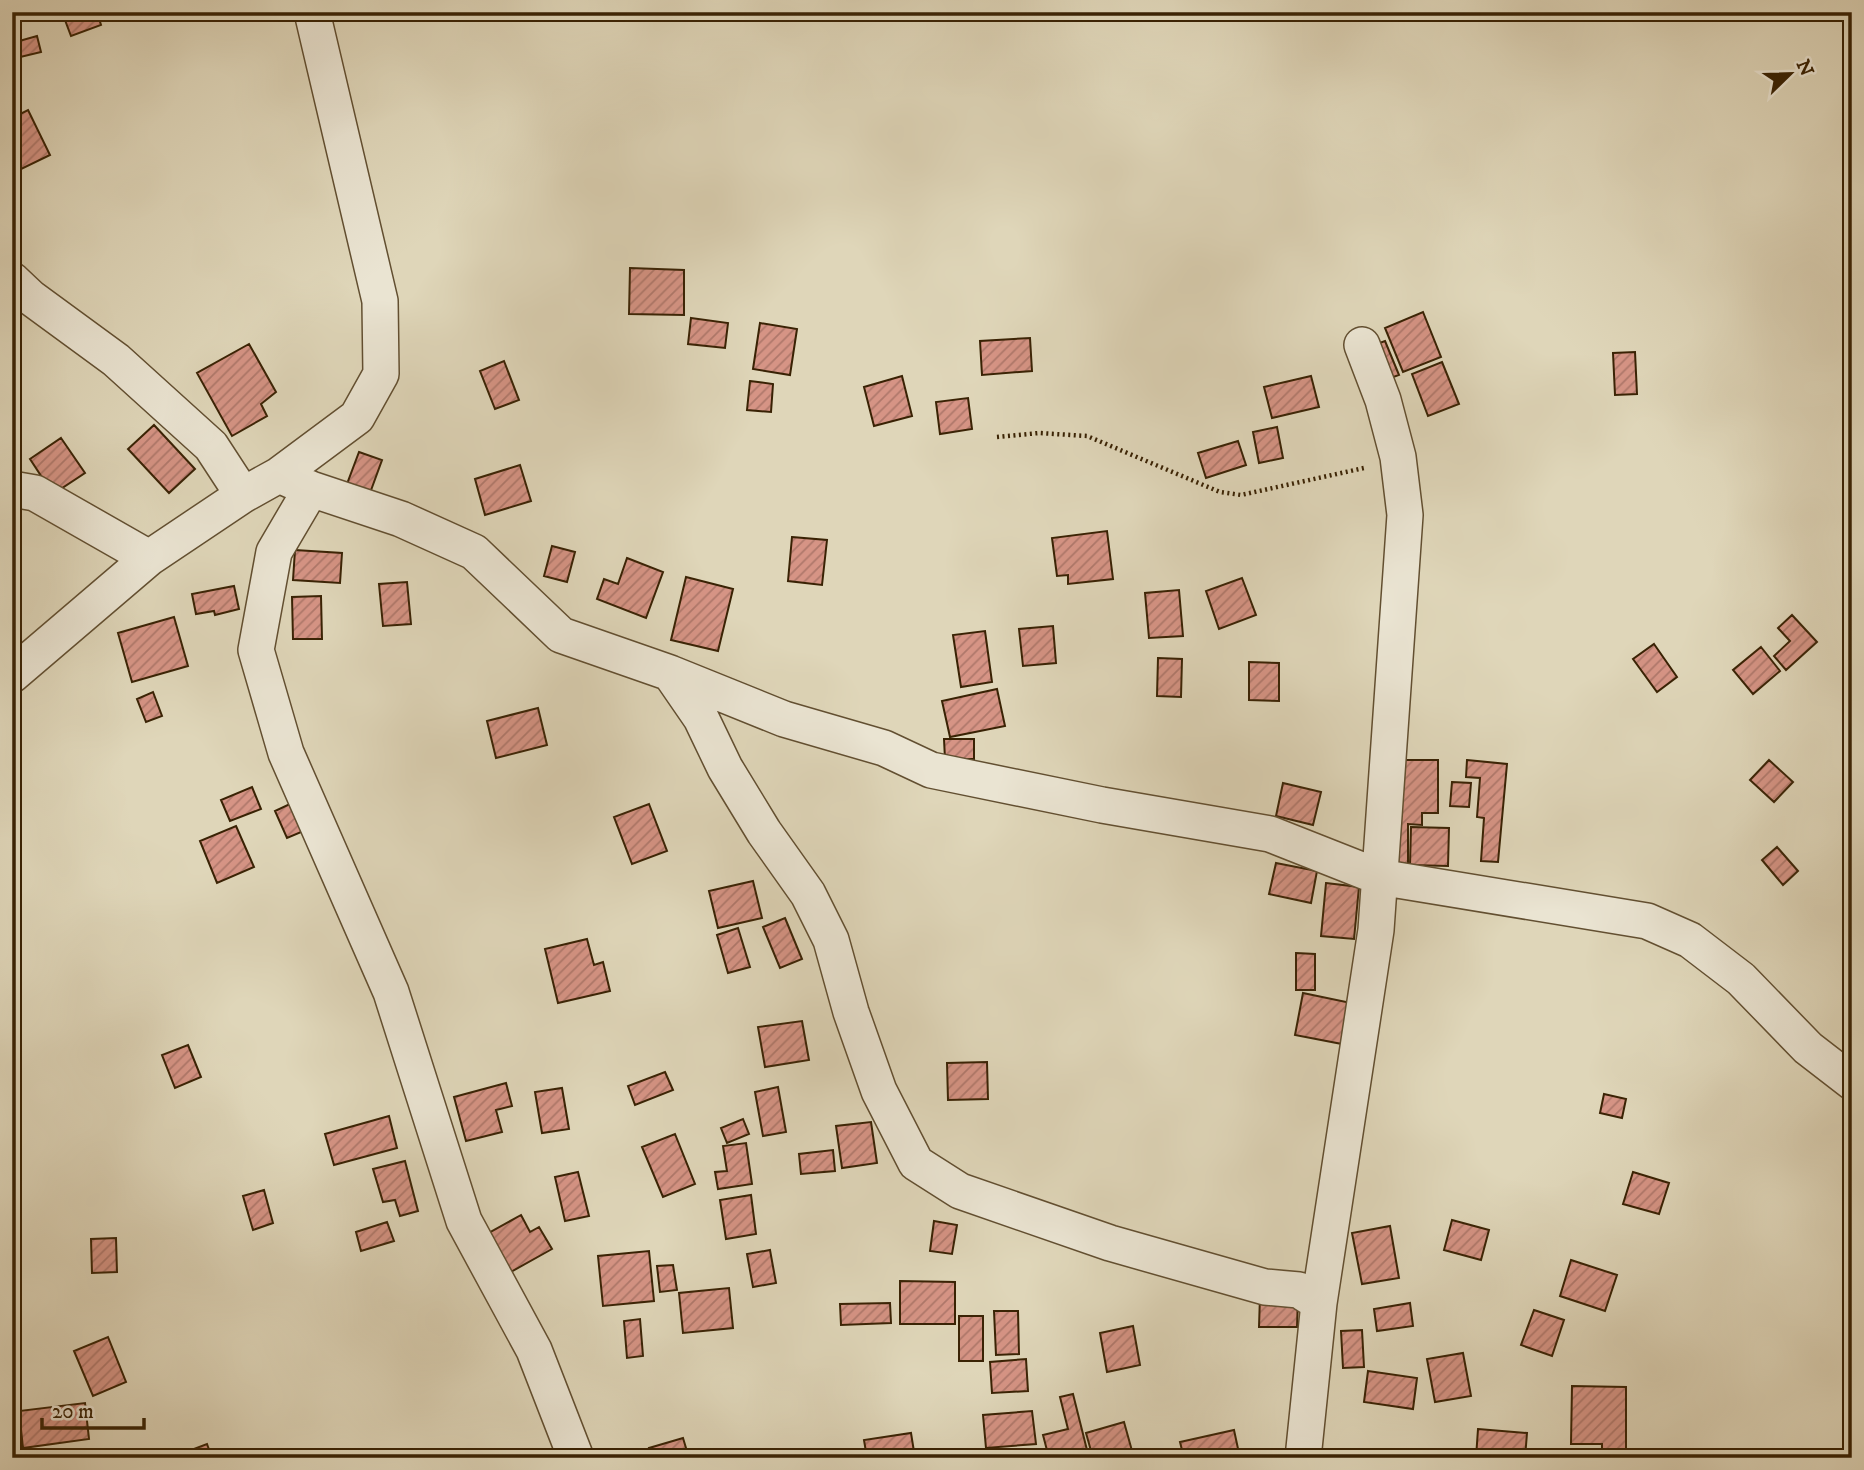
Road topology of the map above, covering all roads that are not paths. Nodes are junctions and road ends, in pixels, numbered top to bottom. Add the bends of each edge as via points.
1 (312, 12) edge
2 (12, 280) edge
3 (1362, 345) dead end
4 (279, 475) junction
5 (12, 489) edge
6 (311, 489) junction
7 (243, 495) junction
8 (149, 558) junction
9 (670, 673) junction
10 (12, 676) edge
11 (1379, 877) junction
12 (1846, 1066) edge
13 (1319, 1303) junction
14 (576, 1458) edge
15 (1303, 1458) edge

1 - 4 street via 380,301 382,374 357,417
2 - 7 street via 116,360 211,446
3 - 11 street via 1398,457 1405,515
4 - 6 street
4 - 7 street
5 - 8 street via 35,493
6 - 9 street via 401,519 474,552 561,635
6 - 14 street via 274,552 256,650 286,752 391,992 464,1221 534,1350
7 - 8 street
8 - 10 street
9 - 11 street via 784,719 884,748 931,769 1269,834
9 - 13 street via 701,718 764,832 814,905 831,940 850,1012 879,1091 916,1163 960,1191 1110,1243 1265,1287 1298,1290
11 - 12 street via 1647,921 1690,940 1741,979 1808,1048
11 - 13 street via 1376,930
13 - 15 street

